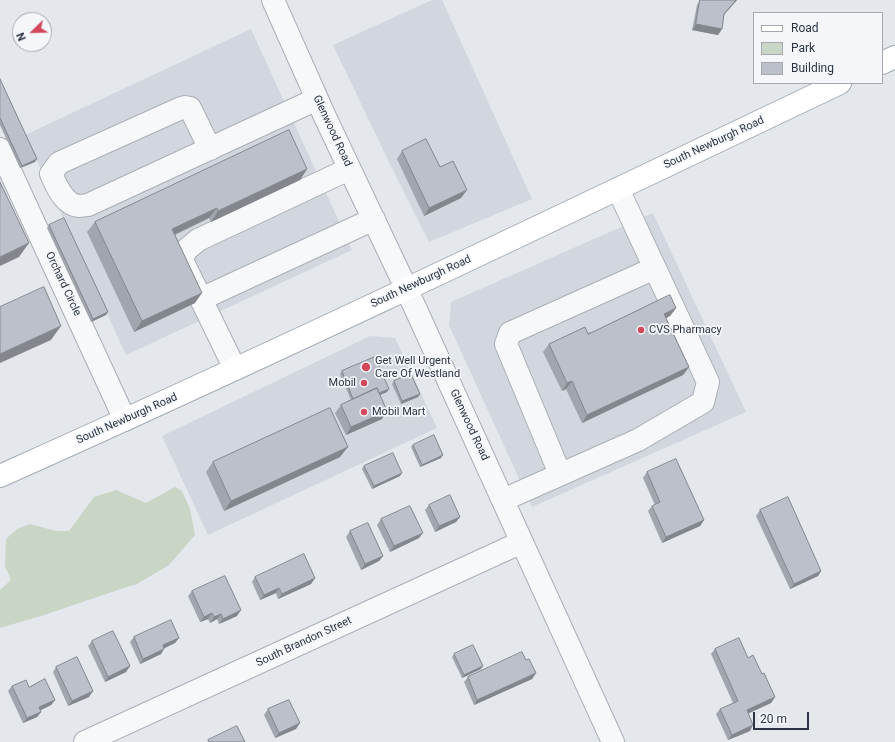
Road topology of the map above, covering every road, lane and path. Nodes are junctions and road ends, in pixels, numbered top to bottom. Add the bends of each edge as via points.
1 (273, 0) edge
2 (895, 57) edge
3 (883, 63) edge
4 (838, 84) edge
5 (317, 99) junction
6 (0, 149) edge
7 (210, 149) junction
8 (349, 169) junction
9 (618, 189) junction
10 (374, 219) junction
11 (655, 268) junction
12 (407, 290) junction
13 (201, 299) junction
14 (235, 369) junction
15 (125, 420) junction
16 (560, 474) junction
17 (0, 476) edge
18 (503, 500) junction
19 (522, 542) junction
20 (85, 742) edge
21 (613, 742) edge

1 - 5 street, Glenwood Road
2 - 3 main road
4 - 9 main road, South Newburgh Road
5 - 7 street
5 - 8 street, Glenwood Road
6 - 15 street, Orchard Circle
7 - 7 street via 88,205 77,206 68,201 57,189 51,174 59,163 185,107 190,108
8 - 10 street, Glenwood Road
8 - 13 street via 198,240 186,250 182,260
9 - 11 street
9 - 12 main road, South Newburgh Road
10 - 12 street, Glenwood Road
10 - 13 street
11 - 16 street via 708,382 704,402 638,440
11 - 16 street via 510,333 506,344
12 - 14 main road, South Newburgh Road
12 - 18 street, Glenwood Road
13 - 14 street
14 - 15 main road, South Newburgh Road
15 - 17 main road, South Newburgh Road
16 - 18 street
18 - 19 street, Glenwood Road
19 - 20 street, South Brandon Street
19 - 21 street, Glenwood Road

